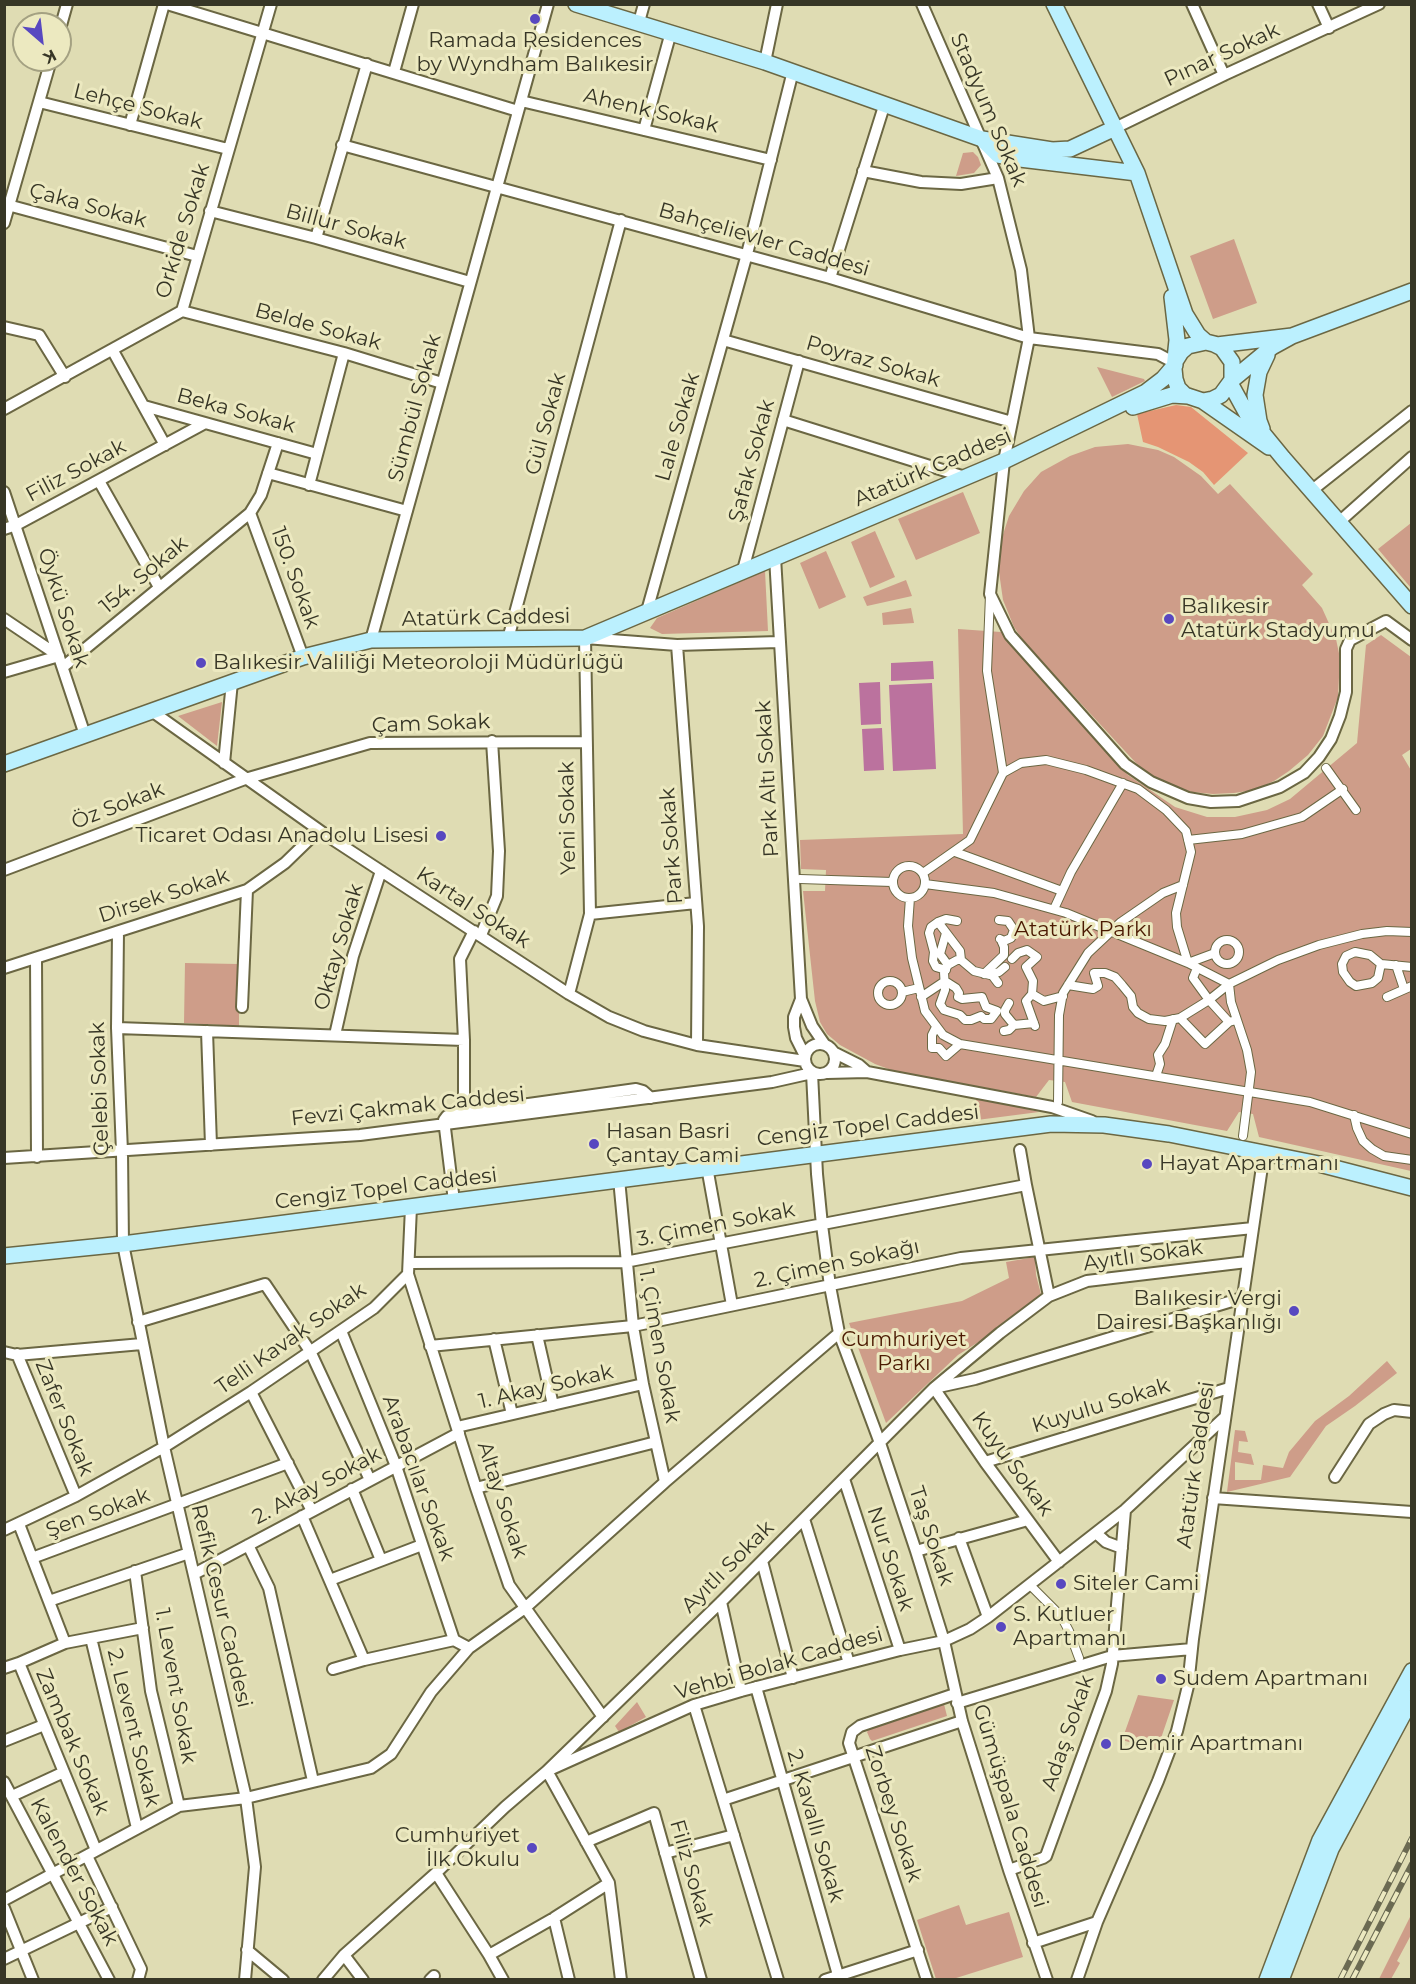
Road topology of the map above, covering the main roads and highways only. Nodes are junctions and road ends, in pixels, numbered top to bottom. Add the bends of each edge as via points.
1 (576, 4) edge
2 (1054, 4) edge
3 (1115, 128) junction
4 (982, 139) junction
5 (1137, 173) junction
6 (1157, 228) junction
7 (1412, 291) edge
8 (1292, 336) junction
9 (1211, 343) junction
10 (1272, 347) junction
11 (1175, 363) junction
12 (1231, 382) junction
13 (1196, 399) junction
14 (1087, 422) junction
15 (1265, 435) junction
16 (1283, 458) junction
17 (1412, 606) edge
18 (4, 764) edge
19 (1412, 1188) edge
20 (4, 1256) edge
21 (1412, 1671) edge
22 (1412, 1698) edge
23 (1267, 1980) edge
24 (1281, 1980) edge

1 - 4 main road via 793,71
2 - 3 main road
3 - 4 main road via 1070,149 1052,150
3 - 5 main road
4 - 5 main road via 998,155
5 - 6 main road
6 - 9 main road via 1185,315 1198,335
6 - 11 main road via 1171,289 1177,340
7 - 8 main road
8 - 9 main road
8 - 10 main road
9 - 11 main road via 1188,346
9 - 12 main road via 1228,354 1232,362
10 - 12 main road
10 - 15 main road via 1259,372 1255,395
11 - 13 main road via 1178,388
11 - 14 main road via 1146,392
12 - 13 main road via 1213,399
12 - 15 main road via 1247,414
13 - 14 main road via 1172,395
13 - 16 main road
14 - 18 main road, Atatürk Caddesi via 1004,461 585,638 371,640 303,657
15 - 16 main road
16 - 17 main road
19 - 20 main road, Cengiz Topel Caddesi via 1319,1164 1169,1134 1104,1125 1051,1124
21 - 23 main road via 1320,1840
22 - 24 main road via 1330,1849

